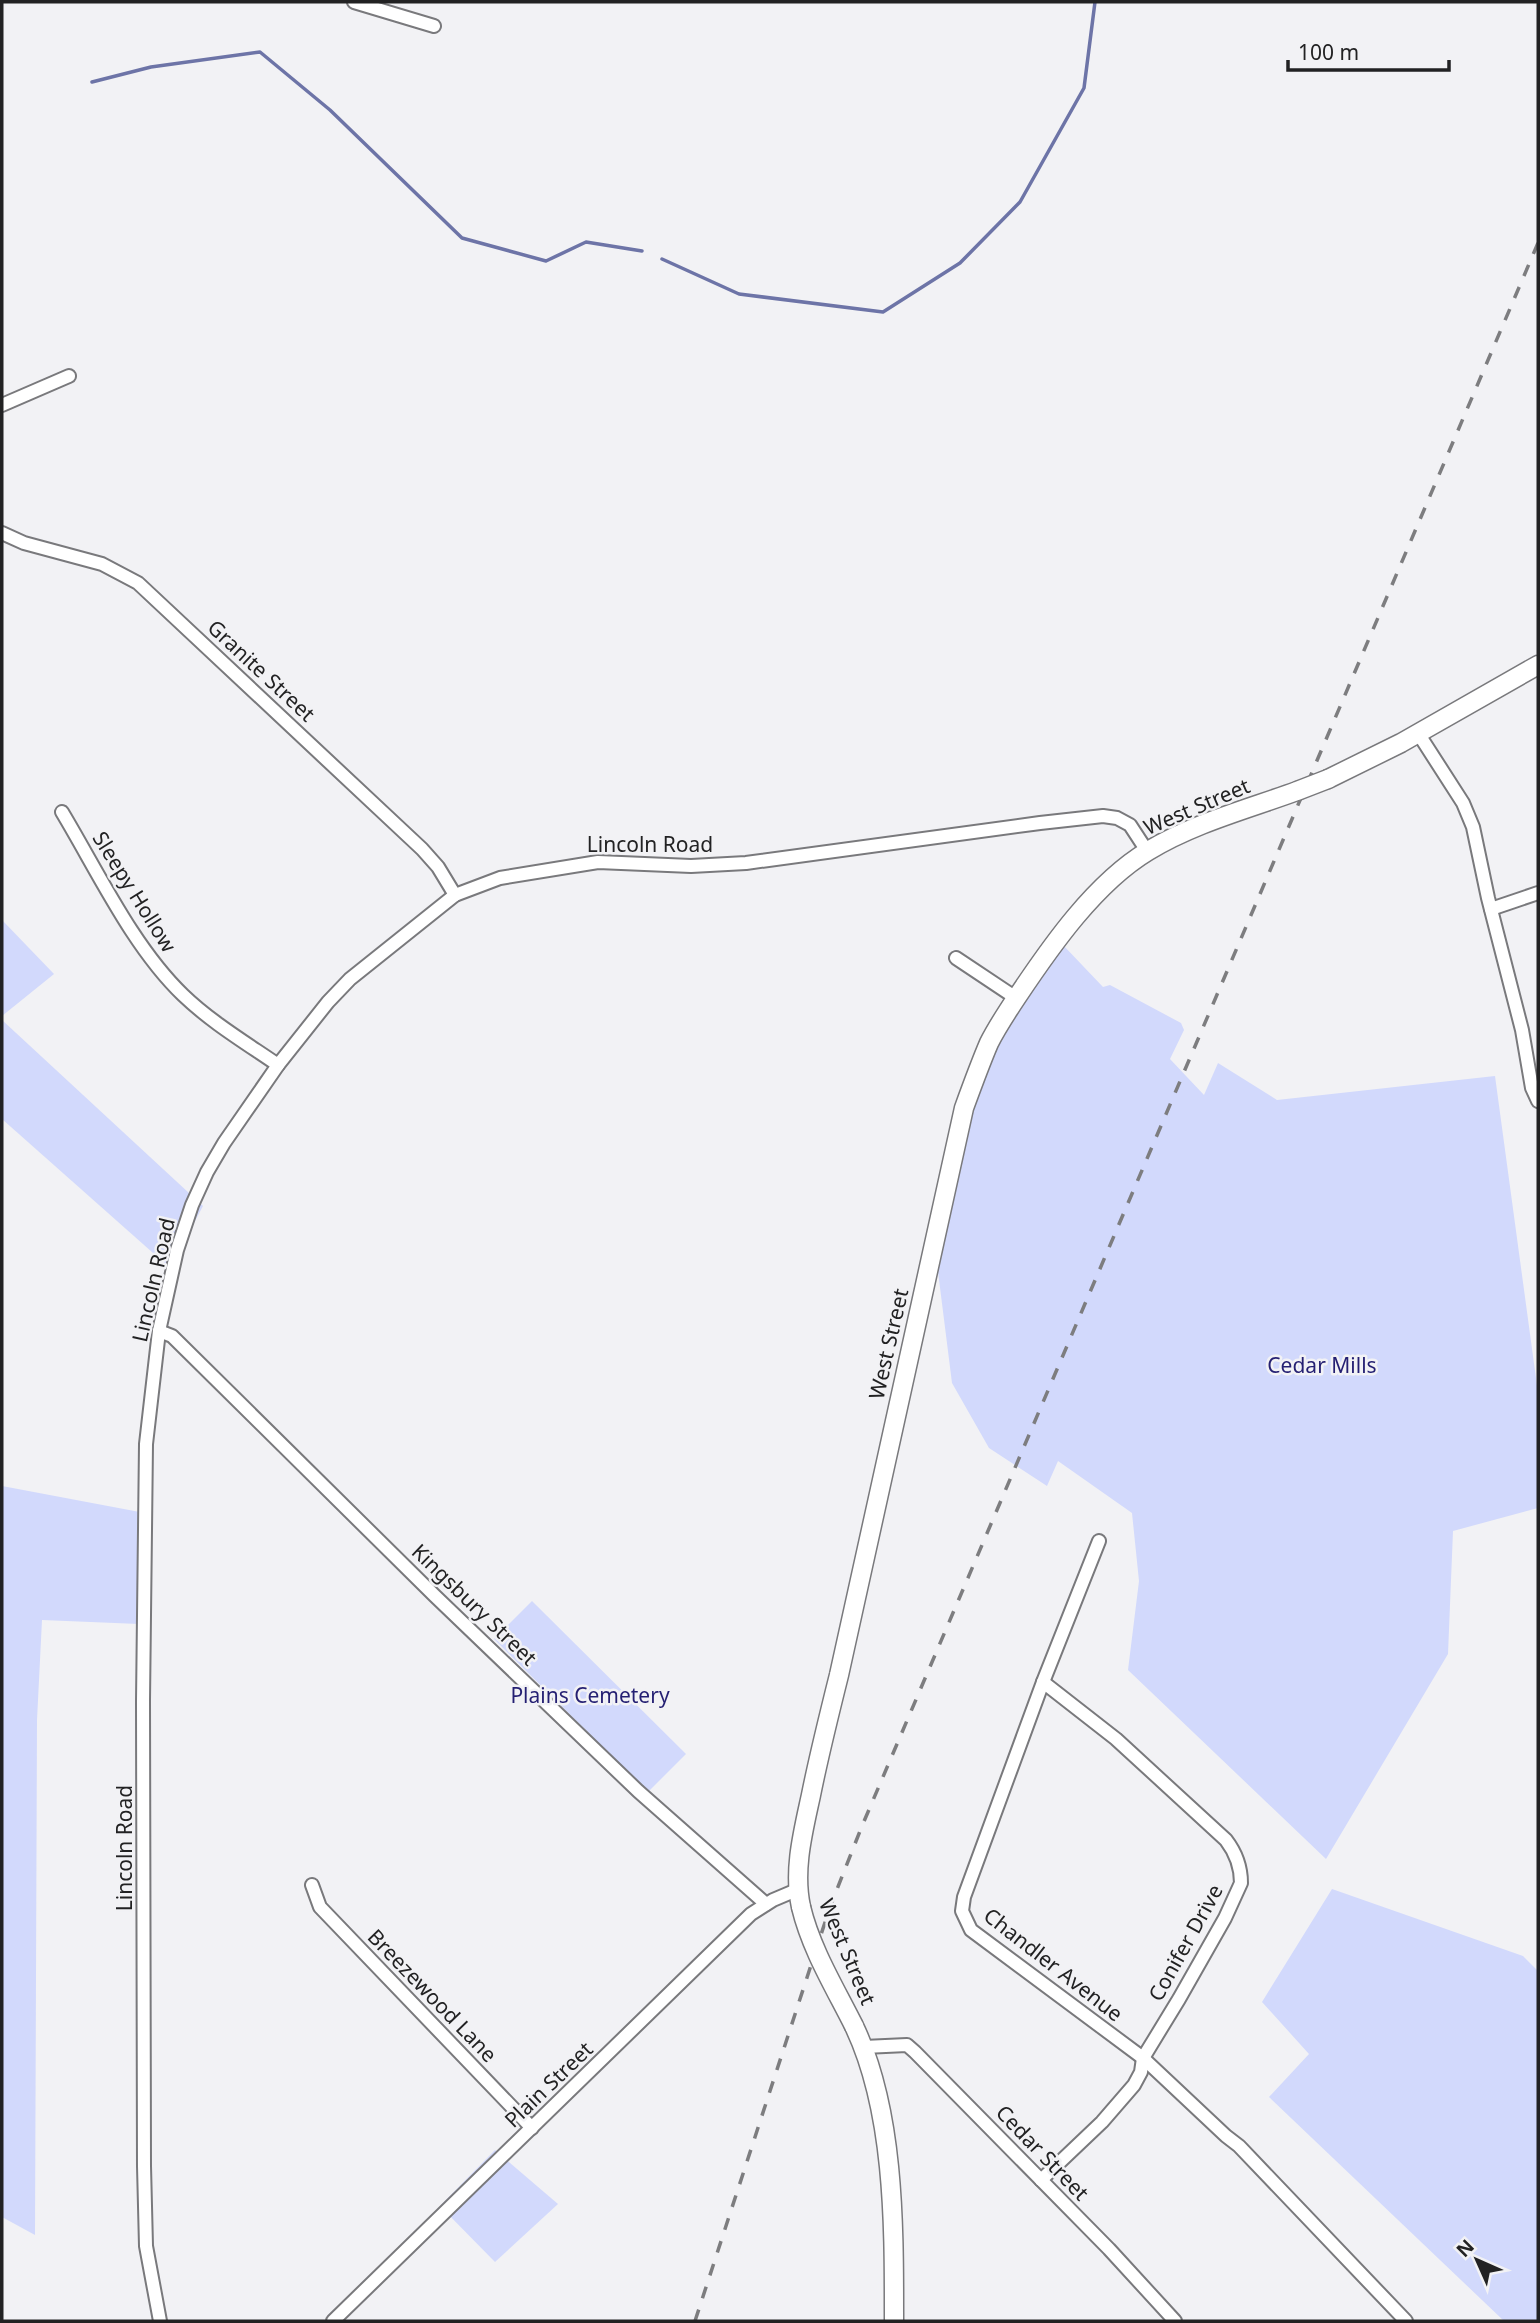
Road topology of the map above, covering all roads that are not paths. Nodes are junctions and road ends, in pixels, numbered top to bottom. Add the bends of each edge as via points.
1 (354, 2) edge
2 (434, 26) dead end
3 (69, 376) dead end
4 (2, 405) edge
5 (2, 534) edge
6 (1538, 665) edge
7 (1419, 733) junction
8 (62, 812) dead end
9 (1147, 851) junction
10 (1538, 893) edge
11 (454, 895) junction
12 (1491, 909) junction
13 (956, 958) dead end
14 (1016, 998) junction
15 (278, 1065) junction
16 (1538, 1101) edge
17 (159, 1331) junction
18 (1099, 1541) dead end
19 (1043, 1682) junction
20 (312, 1885) dead end
21 (800, 1898) junction
22 (766, 1904) junction
23 (864, 2048) junction
24 (1143, 2058) junction
25 (532, 2128) junction
26 (1041, 2180) junction
27 (160, 2321) edge
28 (333, 2321) edge
29 (894, 2321) edge
30 (1175, 2321) edge
31 (1406, 2321) edge

1 - 2 street
3 - 4 street
5 - 11 street, Granite Street via 102,564 138,583 422,849
6 - 7 main road, West Street
7 - 9 main road, West Street, bridge via 1328,779 1207,823
7 - 12 street via 1473,827
8 - 15 street, Sleepy Hollow via 140,943 164,974 198,1008
9 - 11 street, Lincoln Road via 1127,823 1095,816 746,863 588,863 512,875
9 - 14 main road, West Street via 1102,888
10 - 12 street
11 - 15 street, Lincoln Road via 351,979
12 - 16 street
13 - 14 street
14 - 21 main road, West Street via 989,1043 964,1108 803,1829
15 - 17 street, Lincoln Road via 224,1143 197,1194 177,1250
17 - 22 street, Kingsbury Street via 172,1336 638,1791
17 - 27 street, Lincoln Road via 146,1444 143,1701 146,2246
18 - 19 street, Chandler Avenue
19 - 24 street, Chandler Avenue via 962,1911 971,1930
19 - 24 street, Conifer Drive via 1116,1739 1226,1840 1240,1868 1241,1883 1225,1918
20 - 25 street, Breezewood Lane via 320,1906
21 - 22 street, Plain Street
21 - 23 main road, West Street, bridge via 820,1957
22 - 25 street, Plain Street
23 - 26 street, Cedar Street via 907,2045
23 - 29 main road, West Street via 885,2140 894,2238
24 - 26 street, Conifer Drive via 1141,2072 1110,2113
24 - 31 street, Chandler Avenue via 1239,2146
25 - 28 street, Plain Street
26 - 30 street, Cedar Street

